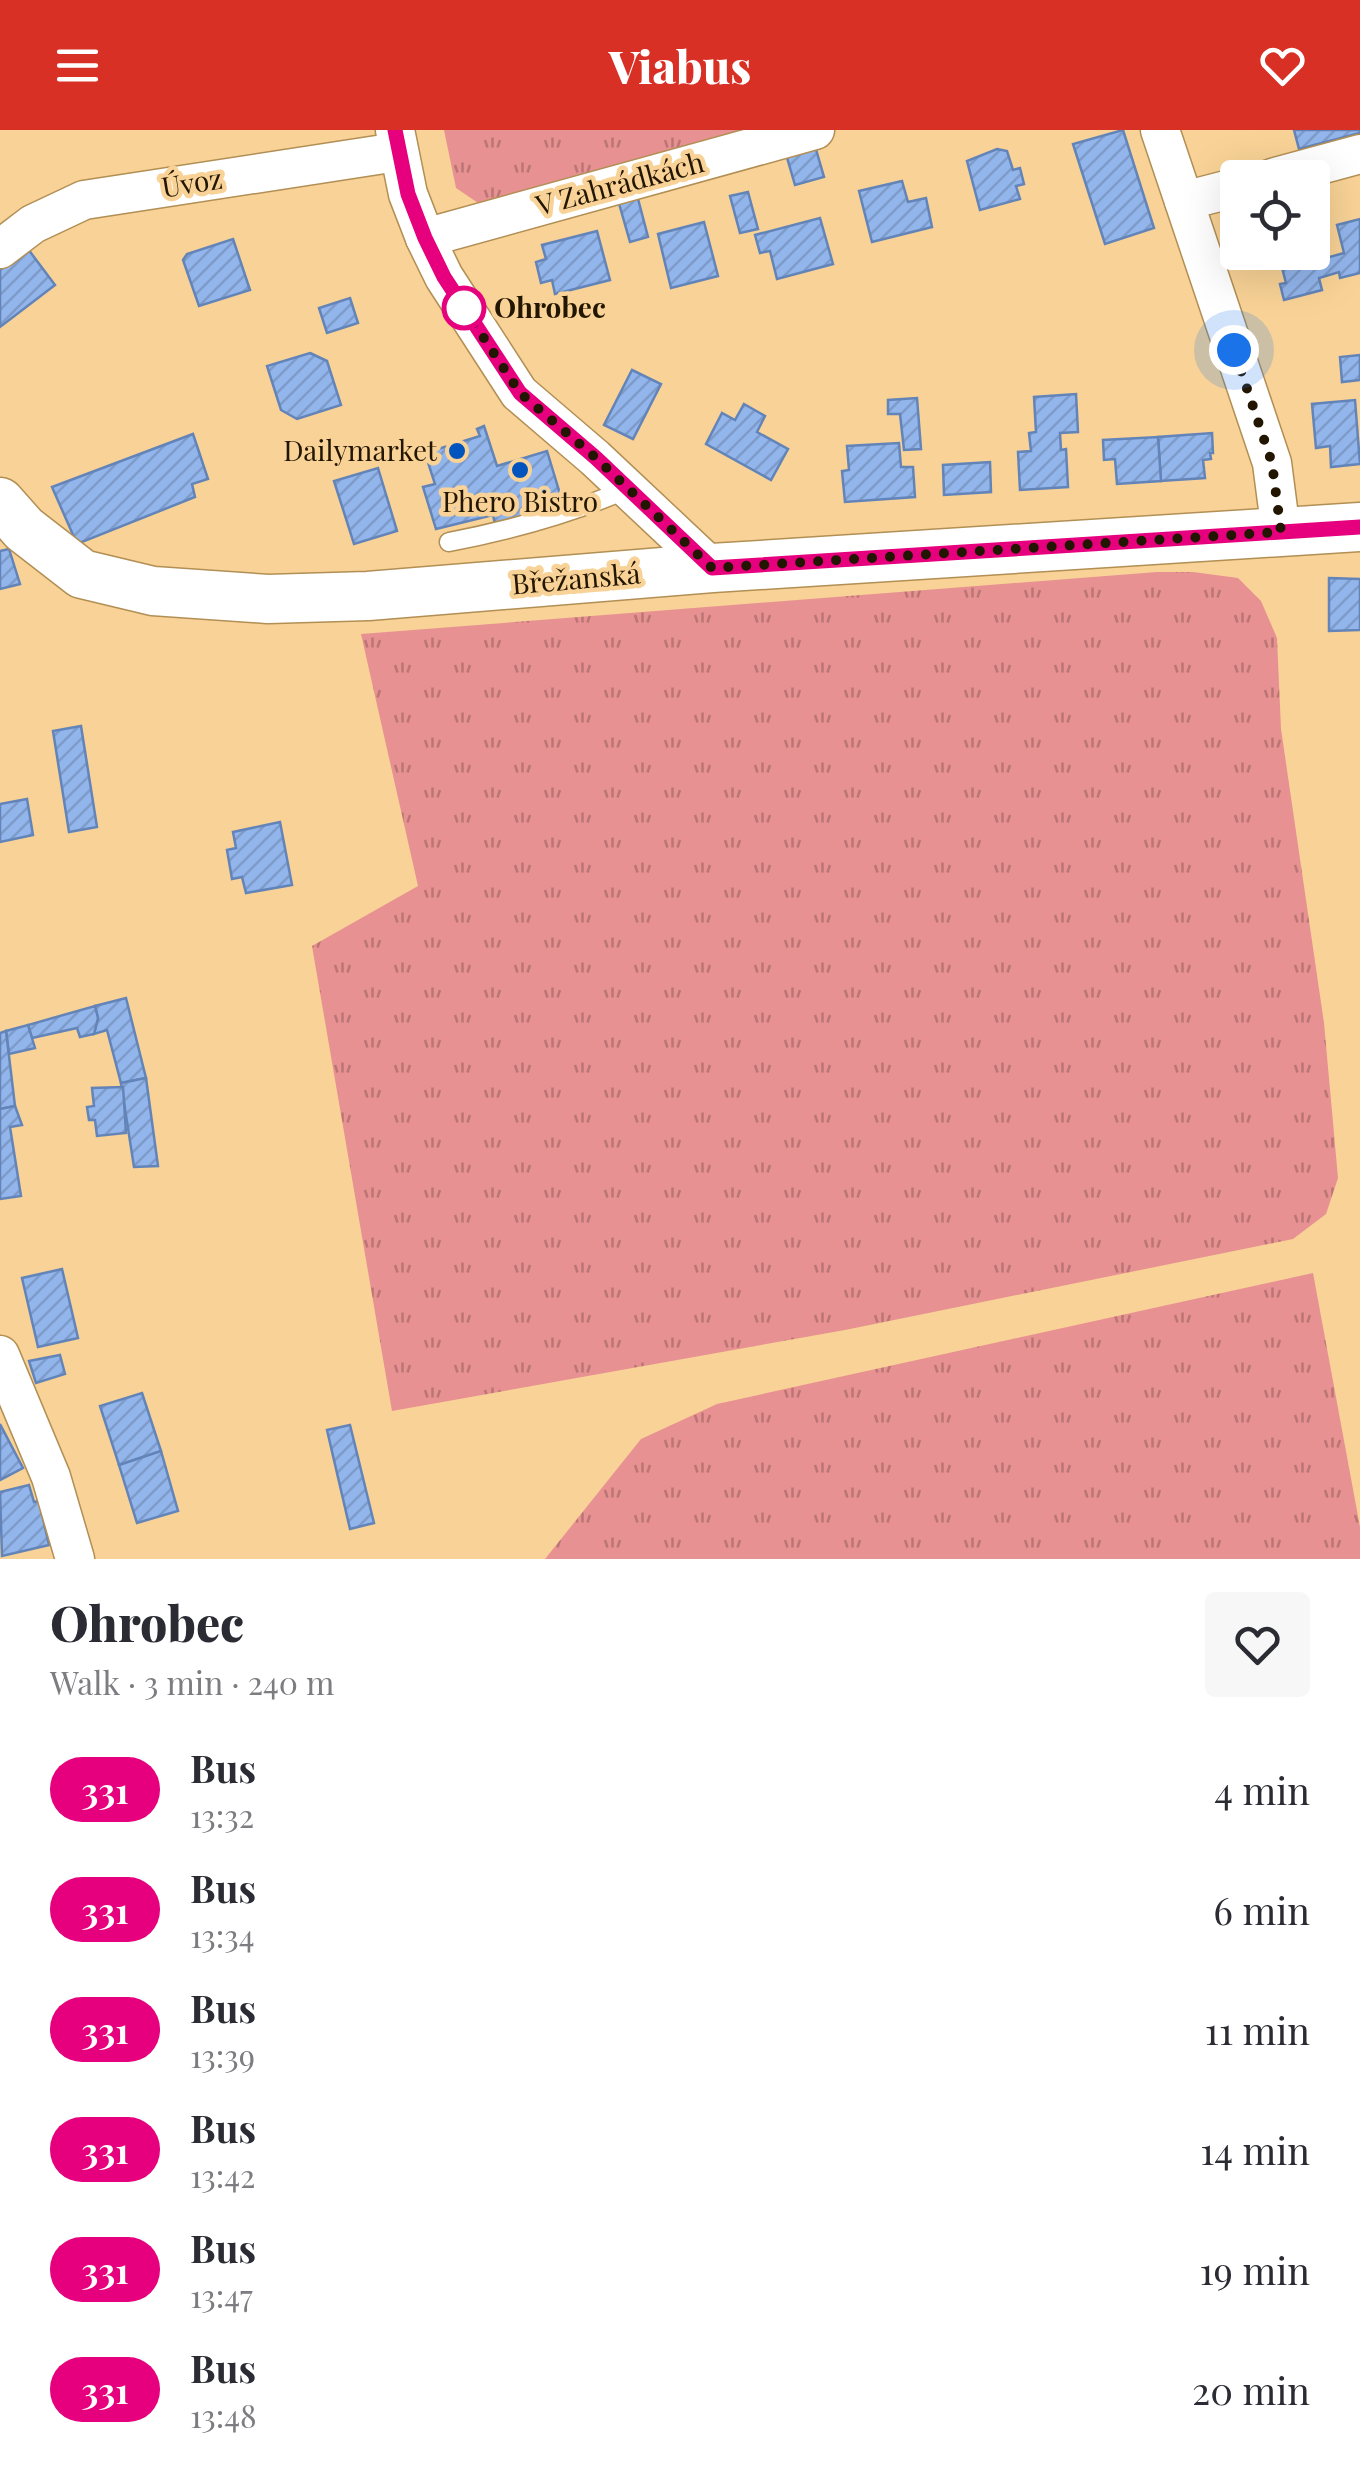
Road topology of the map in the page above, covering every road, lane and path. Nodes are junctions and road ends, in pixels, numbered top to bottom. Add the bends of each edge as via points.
1 (815, 130) edge
2 (1160, 130) edge
3 (396, 141) edge
4 (1360, 154) edge
5 (1330, 162) edge
6 (1220, 192) edge
7 (1184, 201) junction
8 (425, 238) junction
9 (0, 249) edge
10 (629, 488) junction
11 (0, 502) edge
12 (1360, 527) edge
13 (1281, 532) junction
14 (449, 542) dead end
15 (712, 568) junction
16 (0, 1355) edge
17 (75, 1559) edge

1 - 8 street, V Zahrádkách
2 - 7 street
3 - 8 street
3 - 9 street, Úvoz via 84,200
4 - 5 street
6 - 7 street
7 - 13 street via 1272,463
8 - 10 street via 520,393
10 - 14 lane via 594,504
10 - 15 street
11 - 15 street, Břežanská via 82,574 153,591 268,599 368,596
12 - 13 street, Břežanská
13 - 15 street, Břežanská
16 - 17 street

